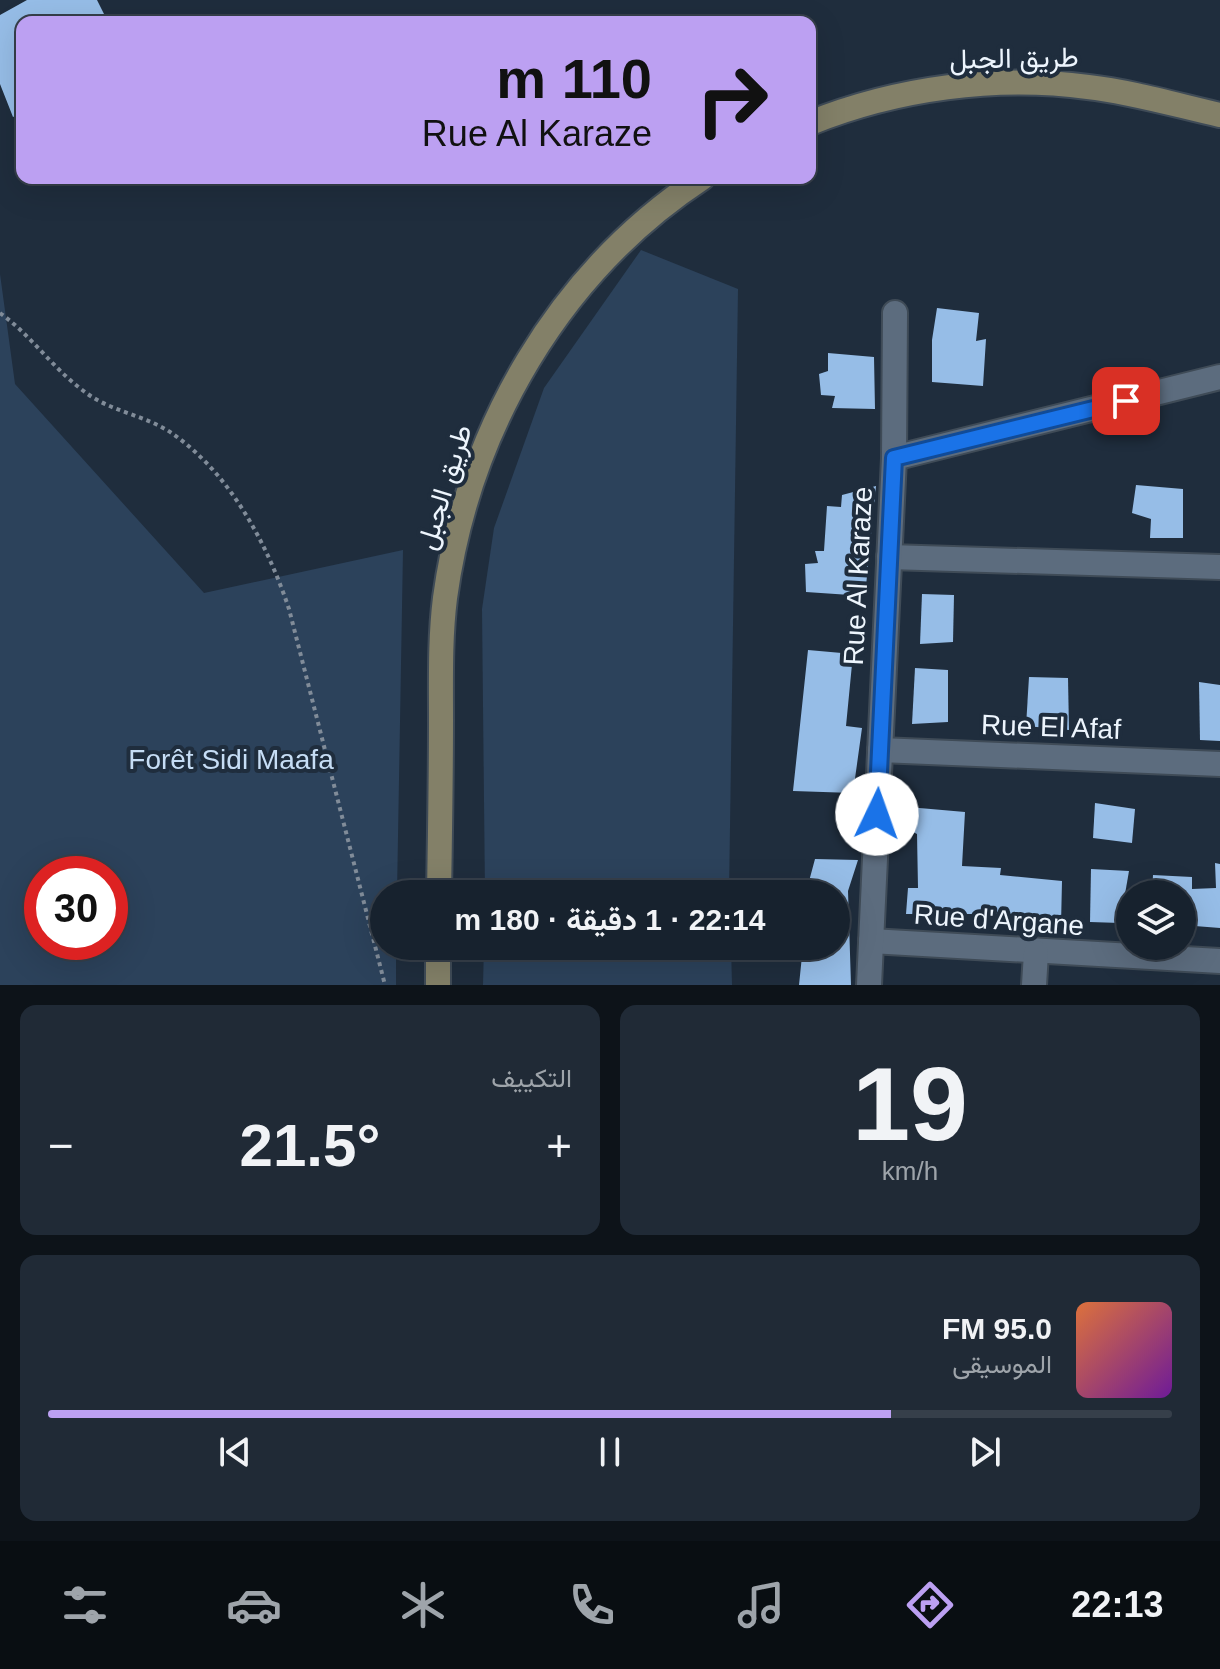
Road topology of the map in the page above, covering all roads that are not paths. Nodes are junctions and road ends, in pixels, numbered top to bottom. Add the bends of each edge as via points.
1 (1220, 115) edge
2 (816, 121) edge
3 (694, 184) edge
4 (895, 313) dead end
5 (1220, 377) edge
6 (894, 458) junction
7 (889, 557) junction
8 (1220, 567) edge
9 (880, 750) junction
10 (1220, 764) edge
11 (439, 880) edge
12 (871, 941) junction
13 (1036, 953) junction
14 (438, 960) edge
15 (1220, 961) edge
16 (438, 985) edge
17 (869, 985) edge
18 (1034, 985) edge

1 - 2 street, طريق الجبل via 1090,87 1017,83 903,95
3 - 11 street, طريق الجبل via 622,241 573,295 531,354 483,454 460,525 443,625
4 - 6 street
5 - 6 street, Rue Al Karaze
6 - 7 street, Rue Al Karaze
7 - 8 street
7 - 9 street, Rue Al Karaze
9 - 10 street, Rue El Afaf
9 - 12 street, Rue Al Karaze
12 - 13 street, Rue d'Argane
12 - 17 street, Rue Al Karaze
13 - 15 street, Rue d'Argane
13 - 18 street
14 - 16 street

